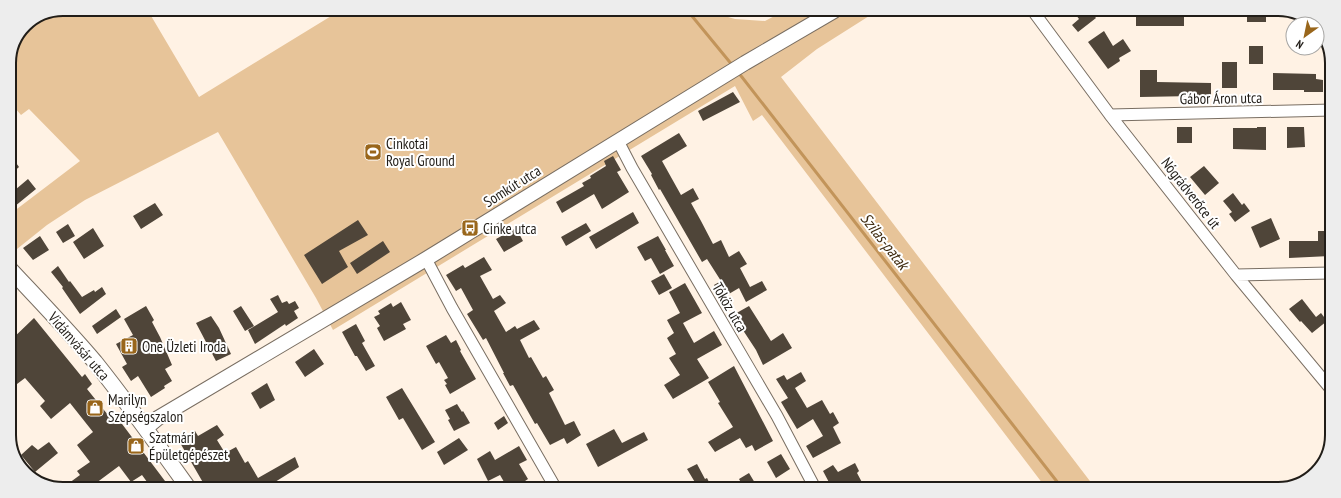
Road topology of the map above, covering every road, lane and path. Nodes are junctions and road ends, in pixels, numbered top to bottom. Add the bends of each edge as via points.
1 (825, 16) edge
2 (1037, 16) edge
3 (1325, 110) edge
4 (1110, 115) junction
5 (618, 141) junction
6 (426, 259) junction
7 (1325, 273) edge
8 (1236, 275) junction
9 (16, 276) edge
10 (1325, 382) edge
11 (146, 428) junction
12 (184, 482) edge
13 (552, 482) edge
14 (810, 482) edge

1 - 5 street, Somkút utca
2 - 4 street, Nógrádverőce út
3 - 4 street, Gábor Áron utca
4 - 8 street, Nógrádverőce út
5 - 6 street, Somkút utca
5 - 14 street, Tóköz utca via 777,416
6 - 11 street, Somkút utca via 158,418
6 - 13 street
7 - 8 street
8 - 10 street, Nógrádverőce út
9 - 11 main road, Vidámvásár utca via 91,359
11 - 12 main road, Vidámvásár utca

